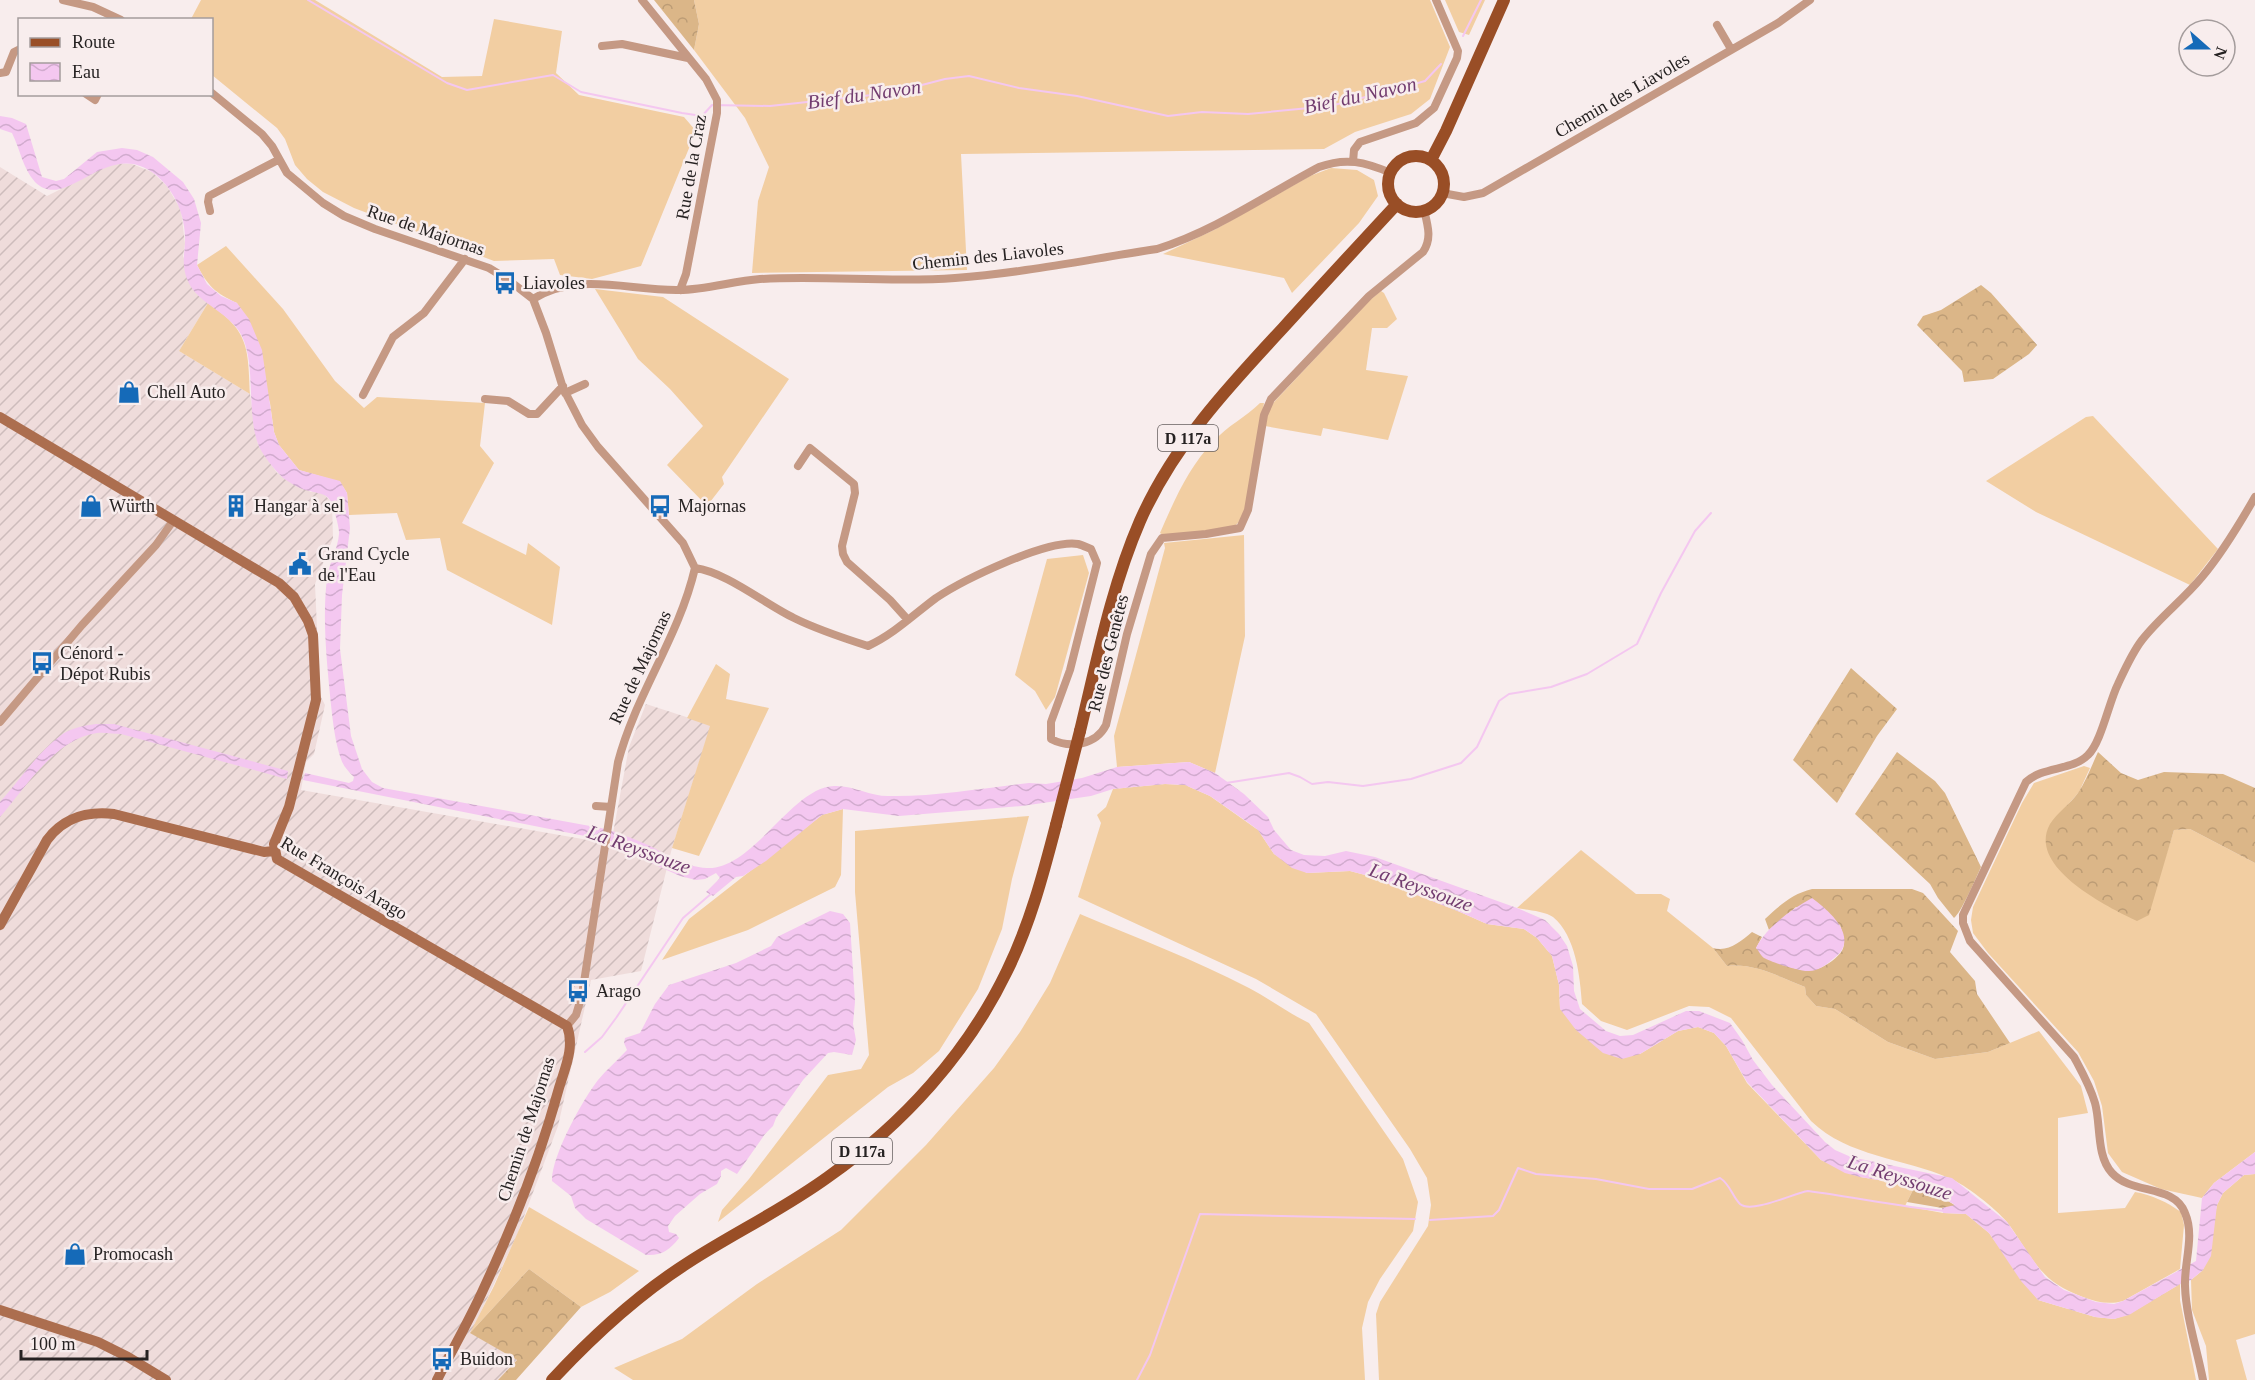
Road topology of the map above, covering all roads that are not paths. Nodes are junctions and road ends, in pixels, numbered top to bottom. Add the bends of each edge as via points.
1 (63, 0) edge
2 (642, 0) edge
3 (1436, 0) edge
4 (1504, 0) edge
5 (1810, 0) edge
6 (117, 18) edge
7 (1717, 25) dead end
8 (602, 46) dead end
9 (1731, 49) junction
10 (18, 53) edge
11 (688, 58) junction
12 (0, 73) edge
13 (213, 94) edge
14 (278, 160) junction
15 (1431, 160) junction
16 (1353, 162) junction
17 (1391, 173) junction
18 (1442, 193) junction
19 (1397, 204) junction
20 (1424, 210) junction
21 (210, 211) dead end
22 (465, 259) junction
23 (680, 290) junction
24 (532, 299) junction
25 (585, 384) dead end
26 (564, 390) junction
27 (363, 395) dead end
28 (484, 399) dead end
29 (0, 417) edge
30 (798, 466) dead end
31 (2255, 497) edge
32 (173, 521) junction
33 (695, 568) junction
34 (908, 620) junction
35 (0, 722) edge
36 (596, 806) dead end
37 (611, 807) junction
38 (607, 841) joint
39 (274, 851) junction
40 (0, 925) edge
41 (567, 1026) junction
42 (0, 1310) edge
43 (166, 1380) edge
44 (437, 1380) edge
45 (552, 1380) edge
46 (2203, 1380) edge

1 - 6 street
2 - 11 street, Rue de la Craz
3 - 16 street via 1458,51 1434,108 1416,123 1360,142 1354,150
4 - 15 main road
5 - 9 street, Chemin des Liavoles
7 - 9 street
8 - 11 street via 622,44
9 - 18 street, Chemin des Liavoles via 1483,192 1464,197
10 - 12 street via 6,72
11 - 23 street, Rue de la Craz via 706,79 717,100 717,113
13 - 14 street, Rue de Majornas via 262,134
14 - 21 street via 209,196
14 - 22 street, Rue de Majornas via 306,190 344,216
15 - 17 main road via 1422,156 1403,159
15 - 18 main road via 1442,174
16 - 17 street, Chemin des Liavoles
16 - 23 street, Chemin des Liavoles via 1332,162 1319,167 1197,234 1157,249 957,278 759,279
17 - 19 main road via 1389,189
18 - 20 main road
19 - 20 main road via 1414,212
19 - 45 main road, D 117a, bridge via 1222,393 1157,488 1128,551 1110,611 1039,891 1007,972 963,1046 917,1100 873,1143 825,1179 642,1294
20 - 34 street, Rue des Genêtes via 1429,233 1423,252 1369,296 1272,399 1264,415 1248,510 1240,528 1162,538 1151,554 1106,725 1093,741 1063,745 1052,739 1052,722 1070,670 1097,563 1090,549 1067,544 1026,554 938,597
22 - 24 street, Rue de Majornas via 489,268
22 - 27 street via 424,313 393,337
23 - 24 street, Chemin des Liavoles via 598,283 561,286
24 - 26 street, Rue de Majornas
25 - 26 street
26 - 28 street via 537,414 529,414 508,401
26 - 33 street, Rue de Majornas via 598,447 683,543
29 - 32 street
30 - 34 street via 810,448 854,484 843,554
31 - 46 street via 2203,576 2137,647 2116,687 2090,754 2026,782 1963,915 1970,941 2074,1057 2094,1101 2103,1153 2113,1174 2129,1185 2174,1198 2184,1209 2189,1228 2186,1302
32 - 35 street
32 - 39 street via 279,583 294,597 313,635 316,700 290,807
33 - 34 street, Rue des Genêtes via 713,573 793,618 868,646
33 - 37 street, Rue de Majornas via 683,610 624,740
36 - 37 street
37 - 38 street, Rue de Majornas
38 - 41 street, Chemin de Majornas via 579,1008
39 - 40 street, Rue François Arago via 264,852 114,814 95,812 80,816 47,840
39 - 41 street, Rue François Arago via 283,865
41 - 44 street, Chemin de Majornas via 570,1048 552,1114 482,1292
42 - 43 street via 98,1342

